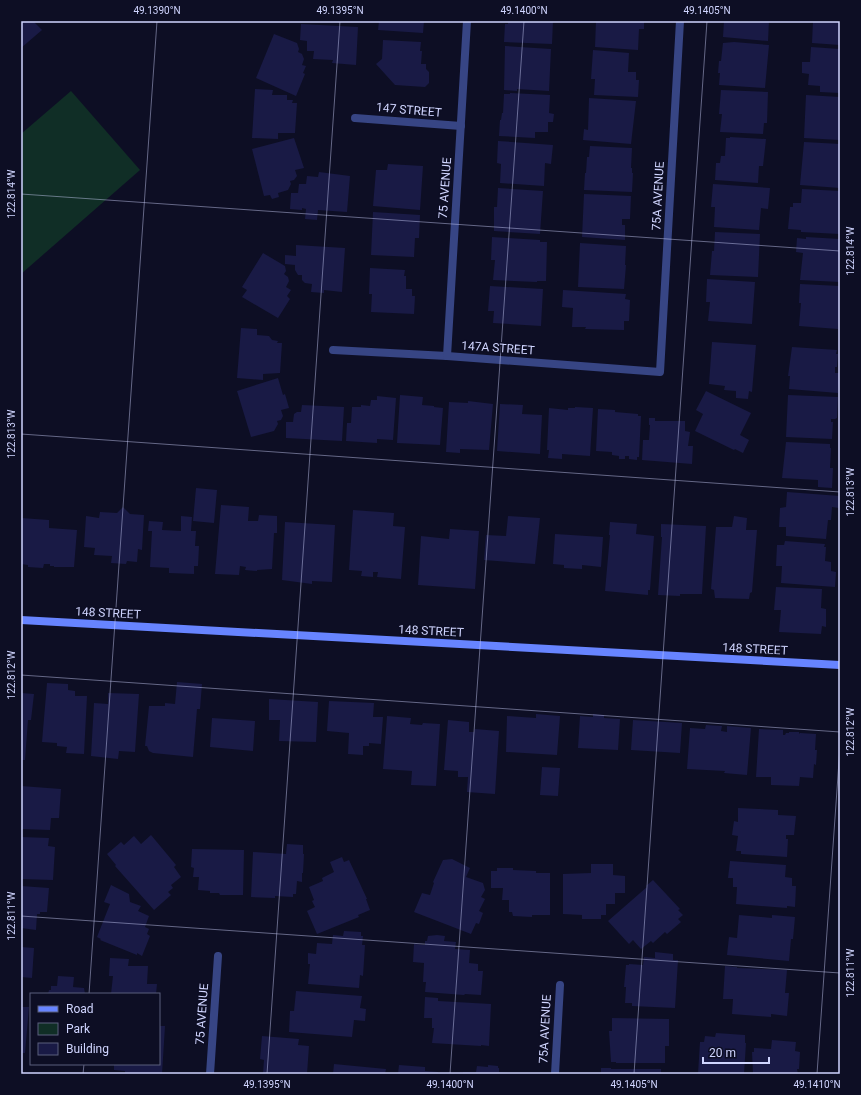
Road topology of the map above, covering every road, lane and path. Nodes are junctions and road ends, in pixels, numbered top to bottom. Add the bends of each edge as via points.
1 (467, 21) edge
2 (680, 21) edge
3 (355, 118) dead end
4 (461, 126) junction
5 (333, 350) dead end
6 (447, 356) junction
7 (660, 372) joint
8 (21, 620) edge
9 (840, 665) edge
10 (218, 956) dead end
11 (560, 985) dead end
12 (210, 1074) edge
13 (555, 1074) edge

1 - 4 street, 75 AVENUE
2 - 7 street, 75A AVENUE
3 - 4 street, 147 STREET
4 - 6 street, 75 AVENUE
5 - 6 street, 147A STREET
6 - 7 street, 147A STREET
8 - 9 street, 148 STREET
10 - 12 street, 75 AVENUE
11 - 13 street, 75A AVENUE

